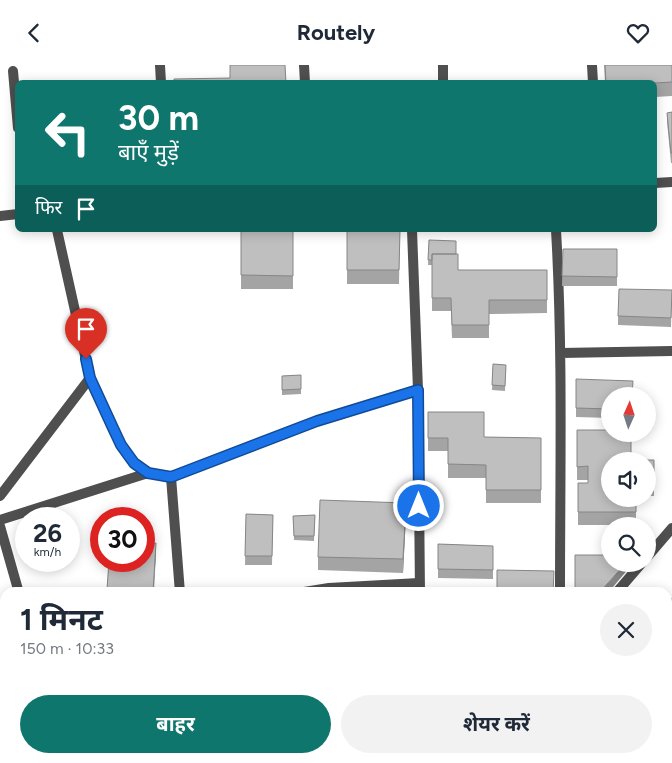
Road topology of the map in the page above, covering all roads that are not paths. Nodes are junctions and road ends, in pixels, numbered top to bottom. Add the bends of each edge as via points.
1 (160, 65) edge
2 (304, 65) edge
3 (443, 65) edge
4 (592, 65) edge
5 (13, 71) dead end
6 (161, 80) edge
7 (305, 80) edge
8 (443, 80) edge
9 (593, 80) edge
10 (15, 94) edge
11 (672, 182) edge
12 (657, 183) edge
13 (15, 214) edge
14 (0, 216) edge
15 (57, 232) edge
16 (412, 232) edge
17 (556, 232) edge
18 (672, 351) edge
19 (561, 353) junction
20 (90, 378) junction
21 (418, 390) junction
22 (148, 473) junction
23 (171, 477) junction
24 (0, 495) edge
25 (0, 519) edge
26 (0, 526) edge
27 (672, 528) edge
28 (656, 547) edge
29 (634, 572) edge
30 (17, 587) edge
31 (180, 587) edge
32 (420, 587) edge
33 (560, 587) edge
34 (621, 587) edge

1 - 6 street
2 - 7 street
3 - 8 street
4 - 9 street
5 - 10 street
11 - 12 street
13 - 14 street
15 - 20 street
16 - 21 street
17 - 19 street
18 - 19 street
19 - 33 street
20 - 22 street via 121,445 134,463
20 - 24 street
21 - 23 street via 317,421
21 - 32 street
22 - 23 street
22 - 25 street
23 - 31 street
26 - 30 street
27 - 28 street
29 - 34 street

